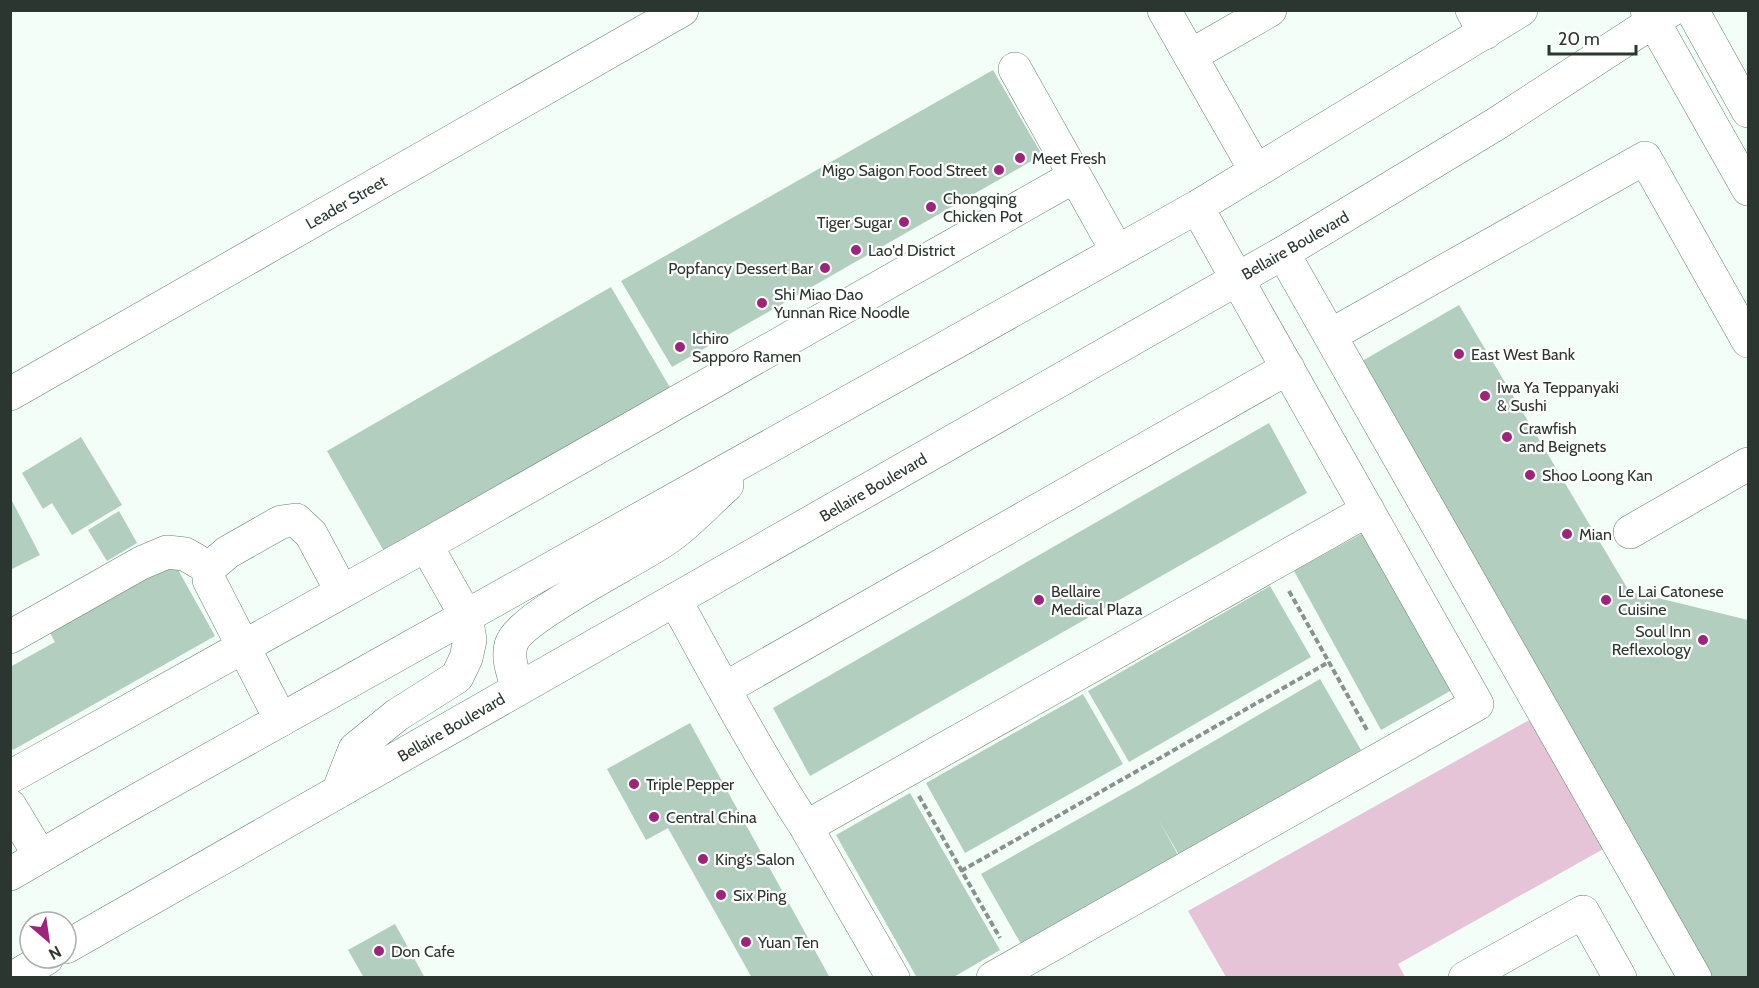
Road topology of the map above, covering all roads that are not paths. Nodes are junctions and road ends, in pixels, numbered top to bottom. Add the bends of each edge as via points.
1 (682, 10) edge
2 (1164, 10) edge
3 (1270, 10) edge
4 (1521, 10) edge
5 (1692, 10) edge
6 (1657, 14) edge
7 (1479, 22) edge
8 (1190, 56) junction
9 (1015, 69) dead end
10 (1749, 111) edge
11 (1256, 171) junction
12 (1075, 176) junction
13 (1749, 189) edge
14 (1197, 207) junction
15 (1117, 251) junction
16 (1283, 253) junction
17 (1238, 279) junction
18 (1330, 335) junction
19 (1749, 341) edge
20 (1288, 368) junction
21 (10, 394) edge
22 (773, 444) junction
23 (1749, 464) edge
24 (1368, 510) junction
25 (1630, 532) dead end
26 (426, 545) junction
27 (209, 568) junction
28 (342, 592) junction
29 (675, 600) junction
30 (466, 616) junction
31 (10, 638) edge
32 (243, 647) junction
33 (518, 689) junction
34 (724, 689) junction
35 (281, 720) junction
36 (10, 777) edge
37 (338, 792) junction
38 (10, 806) edge
39 (806, 827) junction
40 (40, 856) junction
41 (10, 873) edge
42 (78, 940) edge
43 (1516, 965) edge
44 (27, 970) edge
45 (1005, 971) edge
46 (13, 978) edge
47 (893, 978) edge
48 (1465, 978) edge
49 (1620, 978) edge
50 (1695, 978) edge

1 - 21 main road, Leader Street
2 - 8 main road
3 - 8 main road
4 - 7 main road
5 - 10 main road
6 - 13 main road
6 - 16 main road, Bellaire Boulevard via 1496,124
7 - 11 main road
8 - 11 main road
9 - 12 main road
11 - 14 main road
12 - 15 main road
12 - 26 main road
14 - 15 main road
14 - 17 main road
15 - 22 main road
16 - 17 main road, Bellaire Boulevard
16 - 18 main road
17 - 20 main road
17 - 29 main road, Bellaire Boulevard
18 - 19 main road via 1645,158
18 - 50 main road
20 - 24 main road
20 - 34 main road
22 - 30 main road
22 - 33 main road via 669,538 525,626 511,643 510,663
23 - 25 main road
24 - 39 main road
24 - 45 main road via 1477,704
26 - 28 main road
26 - 30 main road
27 - 28 main road via 228,552 281,522 296,520 311,534
27 - 31 main road via 185,554 167,552
27 - 32 main road via 209,580
28 - 32 main road
29 - 33 main road, Bellaire Boulevard
29 - 34 main road
30 - 35 main road
30 - 37 main road via 470,640 457,677 397,715 355,749
32 - 35 main road
32 - 36 main road
33 - 37 main road, Bellaire Boulevard
34 - 39 main road
35 - 40 main road
37 - 42 main road, Bellaire Boulevard
38 - 40 main road
39 - 47 main road
40 - 41 main road
43 - 48 main road
43 - 49 main road via 1583,912
44 - 46 main road

